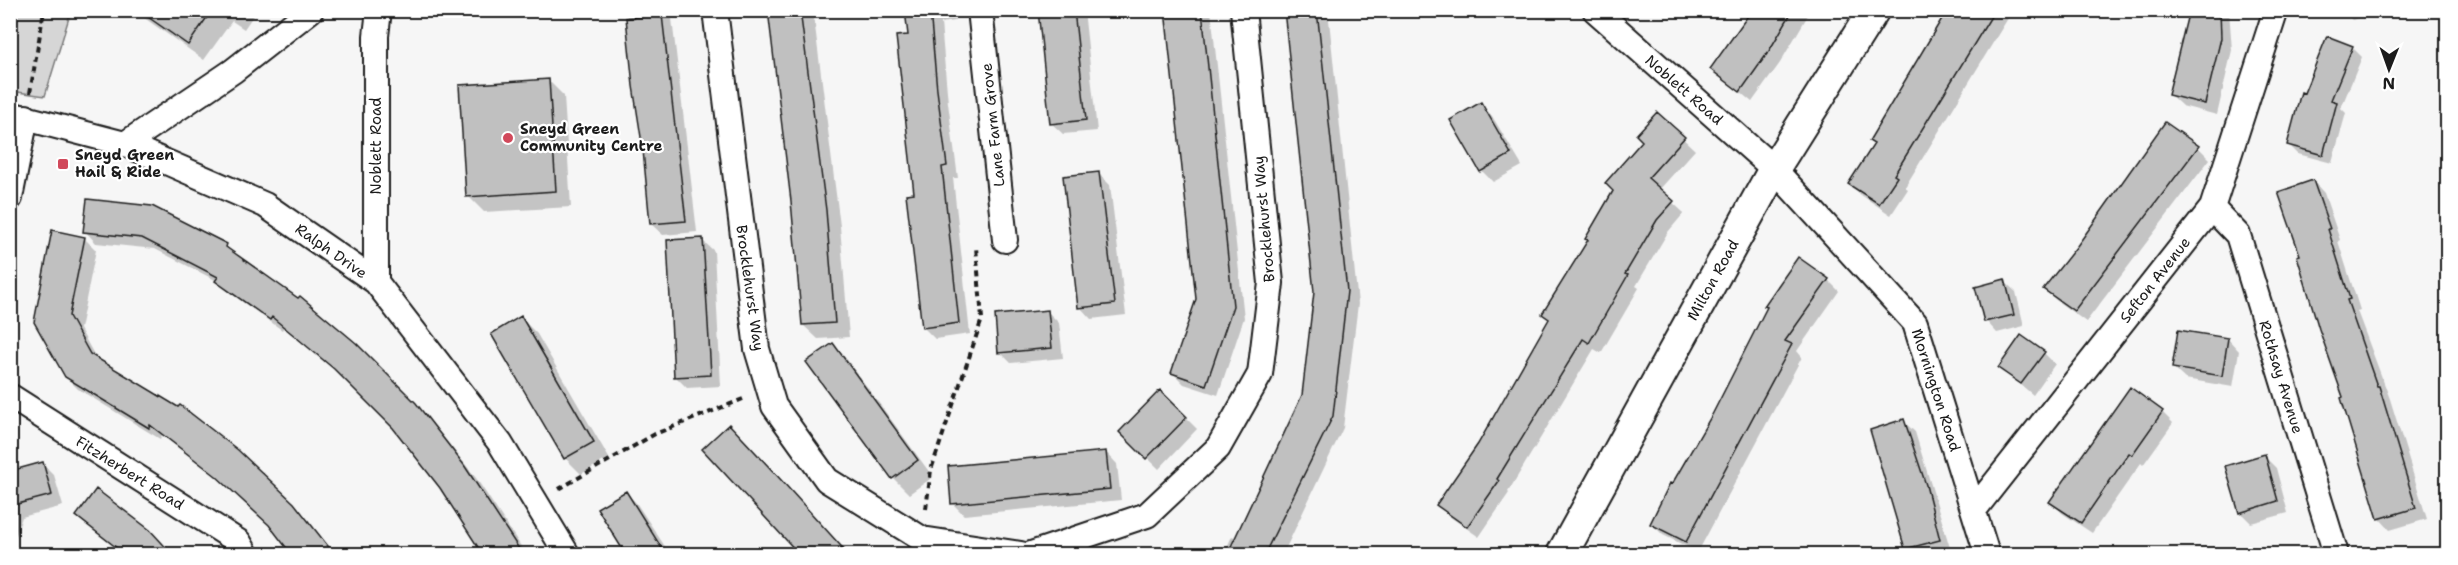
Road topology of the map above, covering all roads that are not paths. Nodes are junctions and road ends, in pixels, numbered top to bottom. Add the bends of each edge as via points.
1 (311, 10) edge
2 (379, 10) edge
3 (715, 10) edge
4 (980, 10) edge
5 (1243, 10) edge
6 (1595, 10) edge
7 (1874, 10) edge
8 (2274, 16) dead end
9 (18, 115) edge
10 (124, 144) junction
11 (1774, 169) junction
12 (10, 198) edge
13 (2212, 208) junction
14 (1005, 240) road end
15 (376, 282) junction
16 (10, 396) edge
17 (1974, 510) junction
18 (246, 555) edge
19 (567, 555) edge
20 (1021, 555) edge
21 (1031, 555) edge
22 (1562, 555) edge
23 (1987, 555) edge
24 (2336, 555) edge

1 - 10 street via 233,71
2 - 15 street, Noblett Road
3 - 20 street, Brocklehurst Way via 757,349 774,406 827,480 922,539
4 - 14 street, Lane Farm Grove
5 - 21 street, Brocklehurst Way via 1271,283 1260,374 1218,448 1147,515
6 - 11 street, Noblett Road
7 - 11 street, Milton Road
8 - 13 street, Sefton Avenue
9 - 10 street, Ralph Drive
9 - 12 street
10 - 15 street, Ralph Drive via 265,205
11 - 17 street, Mornington Road via 1915,322
11 - 22 street, Milton Road
13 - 17 street, Sefton Avenue
13 - 24 street, Rothsay Avenue via 2238,235
15 - 19 street, Ralph Drive via 500,443
16 - 18 street, Fitzherbert Road via 239,542
17 - 23 street, Mornington Road

